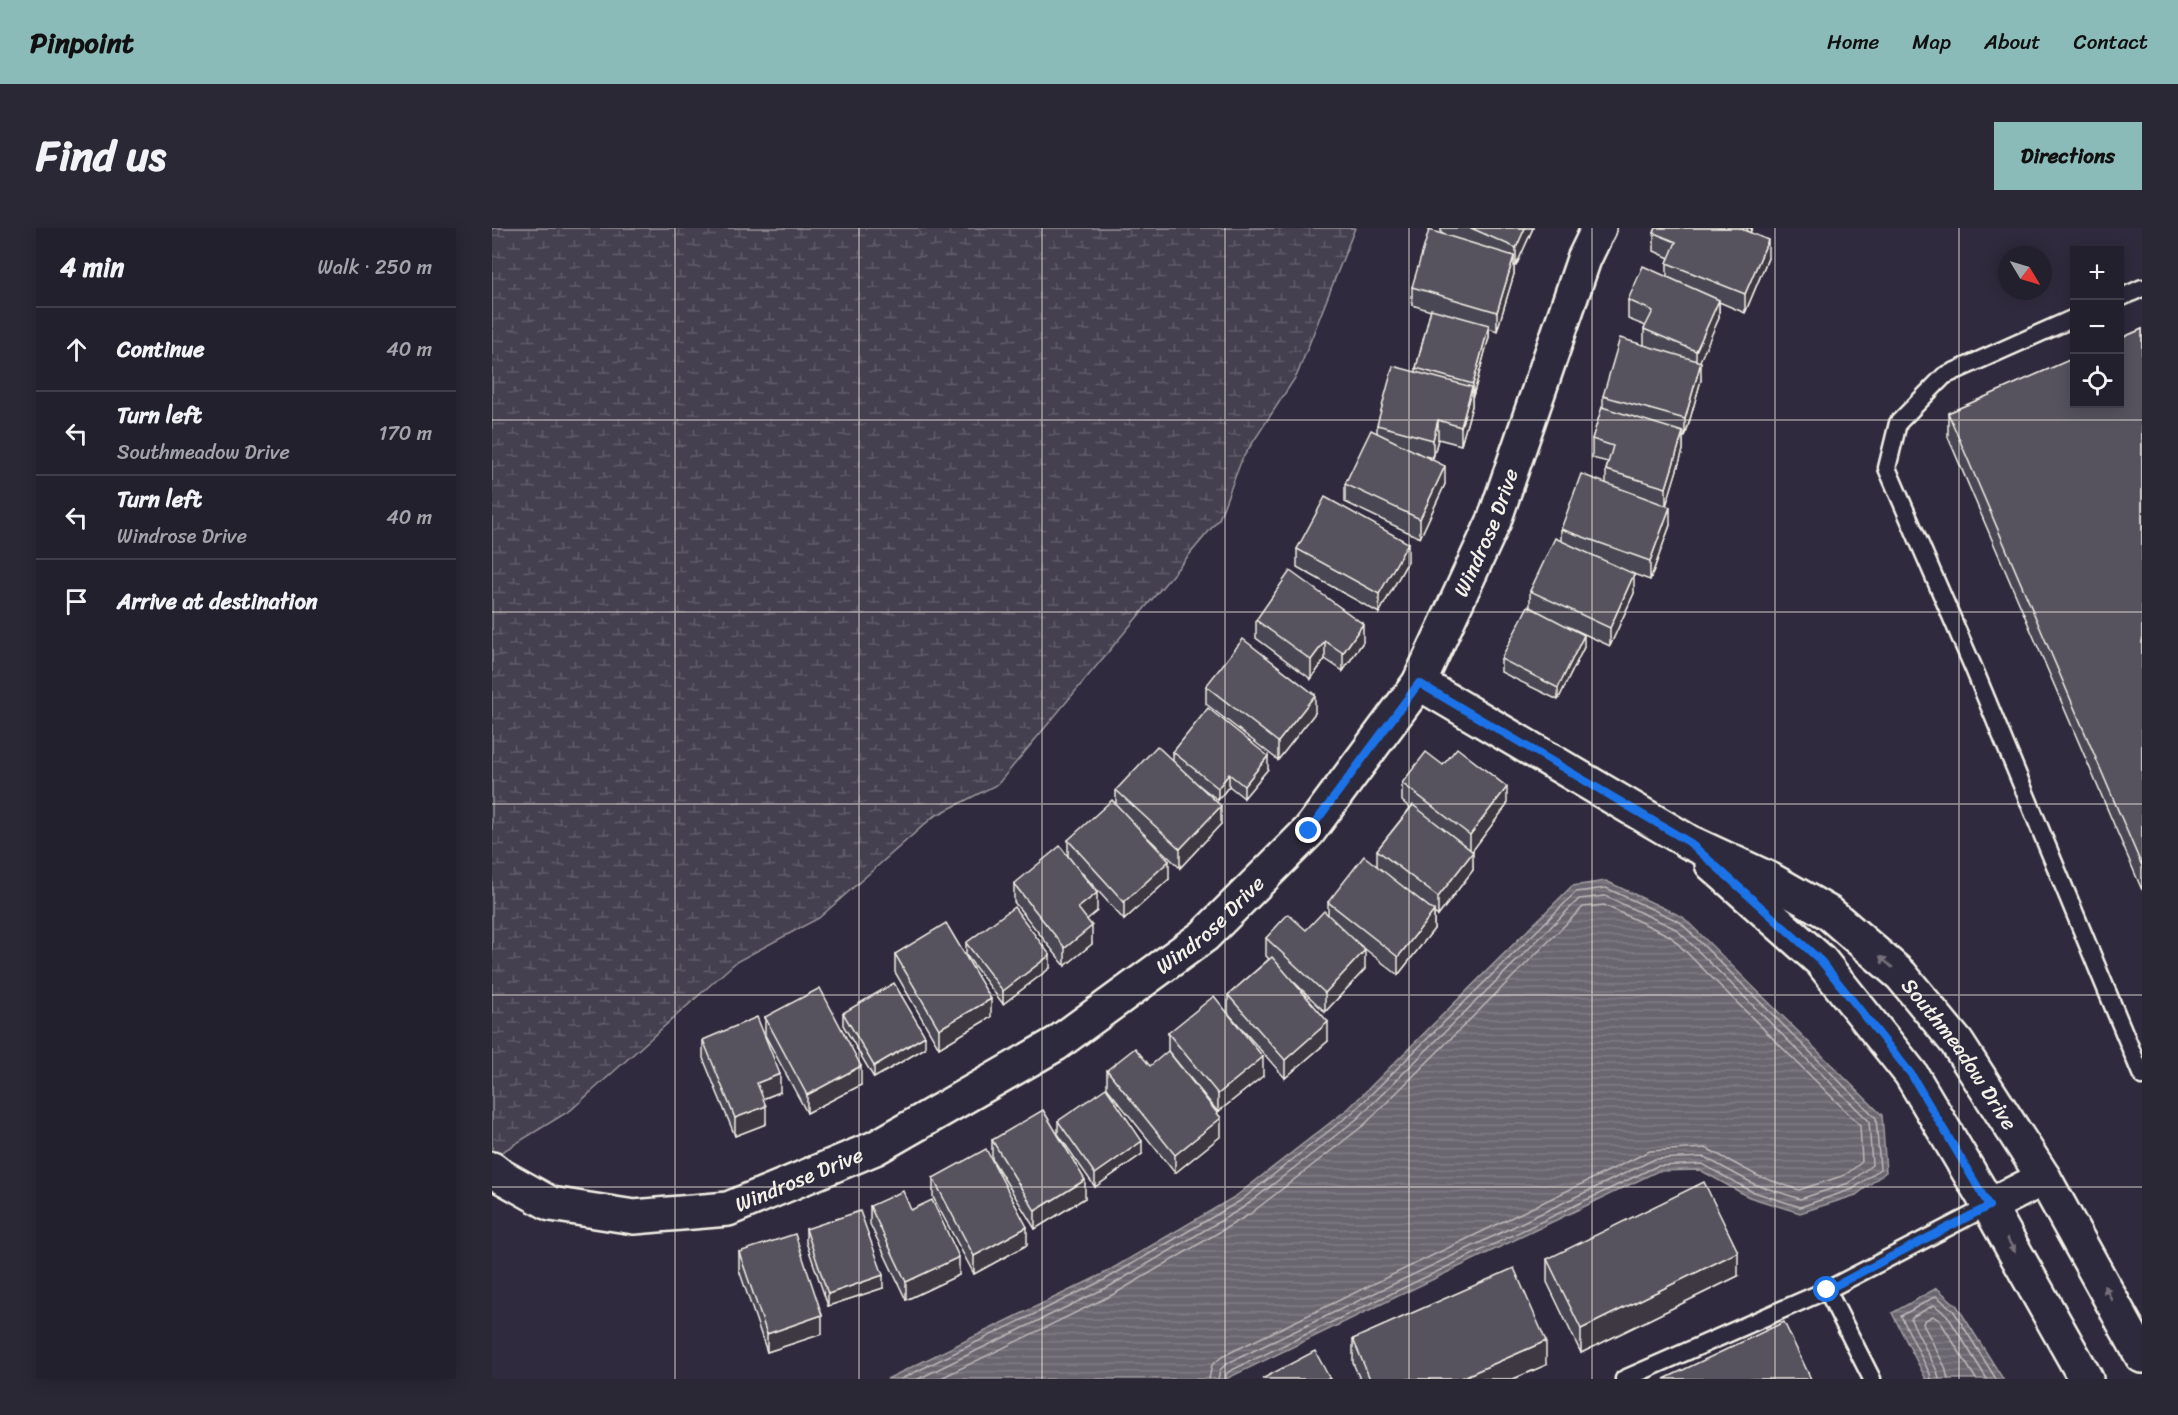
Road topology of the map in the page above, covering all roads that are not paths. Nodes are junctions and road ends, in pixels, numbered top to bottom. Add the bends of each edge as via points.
1 (1599, 228) edge
2 (2142, 288) edge
3 (2124, 296) edge
4 (2070, 320) edge
5 (1419, 683) junction
6 (1689, 842) junction
7 (2142, 1076) edge
8 (492, 1169) edge
9 (2044, 1178) junction
10 (1989, 1206) junction
11 (1827, 1290) junction
12 (2142, 1356) edge
13 (1624, 1379) edge
14 (1872, 1379) edge
15 (2086, 1379) edge

1 - 5 street, Windrose Drive via 1584,259 1494,521
2 - 3 lane
4 - 7 lane via 1944,376 1898,423 1887,468
5 - 6 street, Southmeadow Drive
5 - 8 street, Windrose Drive via 1309,831 1204,936 1056,1044 875,1148 728,1209 634,1217 551,1204
9 -> 6 street, Southmeadow Drive via 1957,1043 1901,975 1829,913 1771,880
6 - 10 street, Southmeadow Drive via 1821,961 1911,1074
9 - 10 street
12 -> 9 street, Southmeadow Drive
10 - 11 lane
10 -> 15 street, Southmeadow Drive
11 - 13 lane
11 - 14 lane

